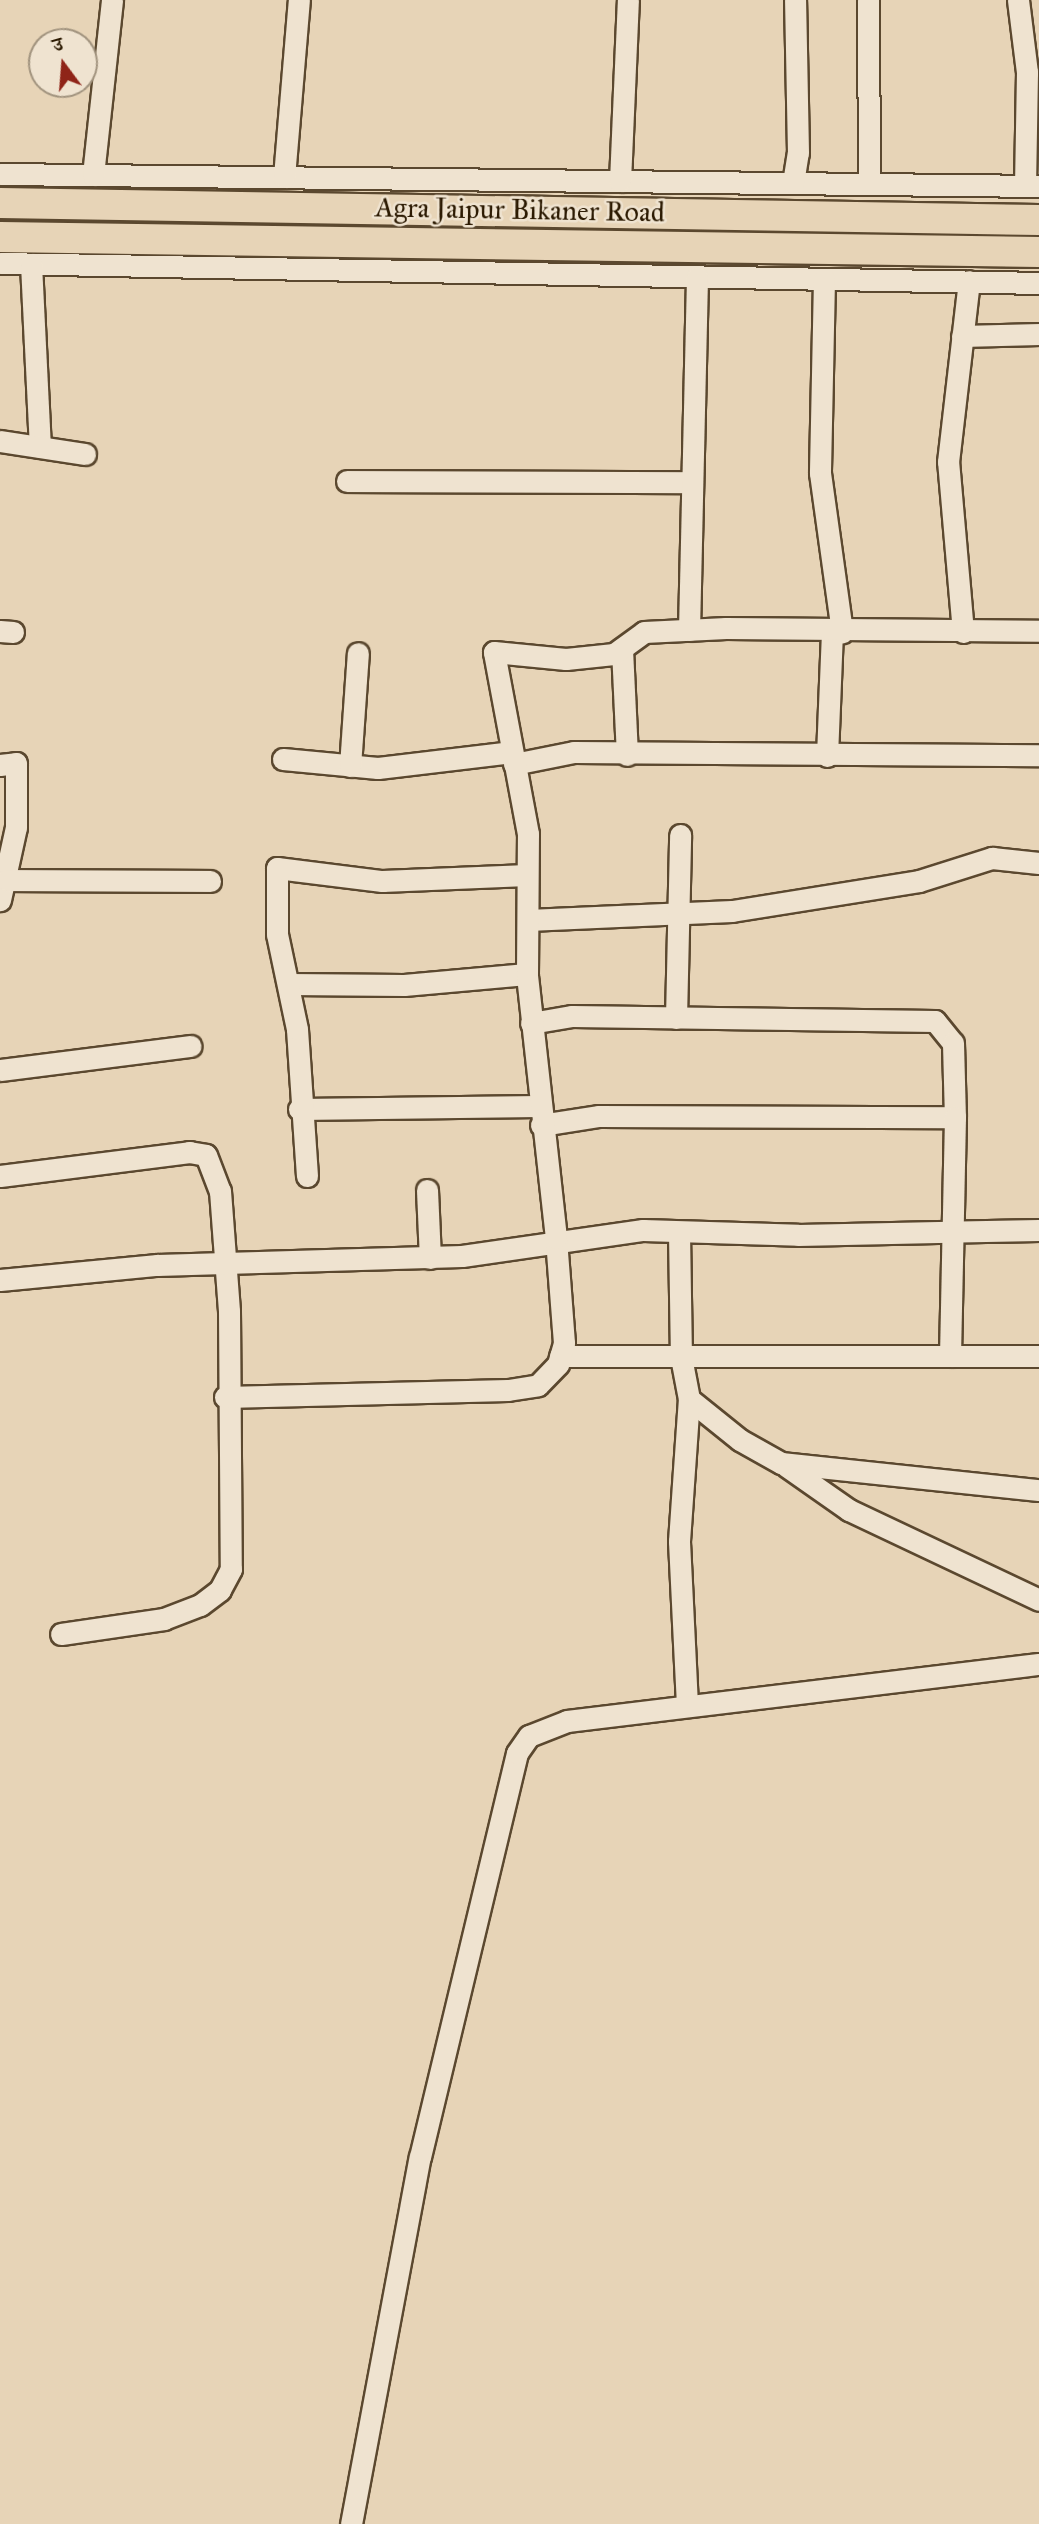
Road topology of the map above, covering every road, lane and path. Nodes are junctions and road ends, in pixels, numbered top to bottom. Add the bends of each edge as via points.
1 (112, 0) edge
2 (299, 0) edge
3 (628, 0) edge
4 (795, 0) edge
5 (868, 0) edge
6 (1018, 0) edge
7 (0, 174) edge
8 (93, 175) junction
9 (284, 177) junction
10 (620, 181) junction
11 (793, 183) junction
12 (869, 184) junction
13 (1032, 186) edge
14 (0, 203) edge
15 (1039, 220) edge
16 (0, 237) edge
17 (1039, 252) edge
18 (0, 263) edge
19 (31, 264) junction
20 (697, 277) junction
21 (824, 279) junction
22 (969, 281) junction
23 (1039, 283) edge
24 (1039, 334) edge
25 (962, 336) junction
26 (0, 441) edge
27 (40, 447) junction
28 (85, 453) dead end
29 (347, 481) dead end
30 (692, 482) junction
31 (689, 630) junction
32 (1039, 631) edge
33 (837, 632) junction
34 (963, 632) junction
35 (622, 649) junction
36 (358, 653) dead end
37 (627, 755) junction
38 (1039, 755) edge
39 (827, 756) junction
40 (513, 758) junction
41 (283, 760) dead end
42 (0, 765) edge
43 (350, 766) junction
44 (680, 835) dead end
45 (1039, 863) edge
46 (527, 875) junction
47 (210, 881) dead end
48 (4, 890) edge
49 (680, 910) junction
50 (528, 919) junction
51 (527, 974) junction
52 (288, 985) junction
53 (676, 1018) junction
54 (531, 1023) junction
55 (190, 1046) dead end
56 (0, 1070) edge
57 (299, 1110) junction
58 (540, 1115) junction
59 (955, 1118) junction
60 (0, 1176) edge
61 (307, 1176) dead end
62 (427, 1190) dead end
63 (1039, 1230) edge
64 (679, 1232) junction
65 (952, 1233) junction
66 (556, 1238) junction
67 (430, 1258) junction
68 (225, 1268) junction
69 (0, 1280) edge
70 (560, 1356) junction
71 (950, 1356) junction
72 (1039, 1356) edge
73 (681, 1357) junction
74 (225, 1397) junction
75 (689, 1399) junction
76 (781, 1463) junction
77 (1039, 1490) edge
78 (1039, 1601) edge
79 (61, 1634) dead end
80 (1039, 1664) edge
81 (687, 1704) junction
82 (351, 2524) edge

1 - 8 street
2 - 9 street
3 - 10 street
4 - 11 street via 799,153
5 - 12 street
6 - 13 street via 1027,72
7 - 8 street
8 - 9 street
9 - 10 street
10 - 11 street
11 - 12 street
12 - 13 street
14 - 15 highway, Agra Jaipur Bikaner Road
16 - 17 highway, Agra Jaipur Bikaner Road
18 - 19 street
19 - 20 street
19 - 27 street
20 - 21 street
20 - 30 street
21 - 22 street
21 - 33 street via 820,472
22 - 23 street
22 - 25 street
24 - 25 street
25 - 34 street via 948,462
26 - 27 street
27 - 28 street
29 - 30 street
30 - 31 street
31 - 33 street
31 - 35 street via 644,632
32 - 34 street
33 - 34 street
33 - 39 street
35 - 37 street
35 - 40 street via 566,659 494,652
36 - 43 street
37 - 39 street
37 - 40 street via 574,752
38 - 39 street
40 - 43 street
40 - 46 street via 528,834
41 - 43 street
42 - 48 street via 16,763
44 - 49 street
45 - 49 street via 992,858 919,881 809,902
46 - 50 street
46 - 52 street via 382,881 277,868 277,934
47 - 48 street
49 - 50 street
49 - 53 street
50 - 51 street
51 - 52 street via 404,985
51 - 54 street
52 - 57 street via 297,1028
53 - 54 street via 572,1016
53 - 59 street via 935,1021 953,1043
54 - 58 street
55 - 56 street
57 - 58 street
57 - 61 street
58 - 59 street
58 - 66 street
59 - 65 street
60 - 68 street via 206,1155 220,1191
62 - 67 street
63 - 65 street
64 - 65 street
64 - 66 street
64 - 73 street
65 - 71 street
66 - 67 street
66 - 70 street
67 - 68 street
68 - 69 street via 156,1265
68 - 74 street
70 - 73 street
70 - 74 street via 551,1378 508,1390
71 - 72 street
71 - 73 street
73 - 75 street
74 - 79 street via 234,1527 230,1569 220,1590 164,1619
75 - 76 street via 740,1440
75 - 81 street via 679,1542
76 - 77 street
76 - 78 street via 849,1510
80 - 81 street
81 - 82 street via 567,1721 529,1736 517,1753 420,2157

